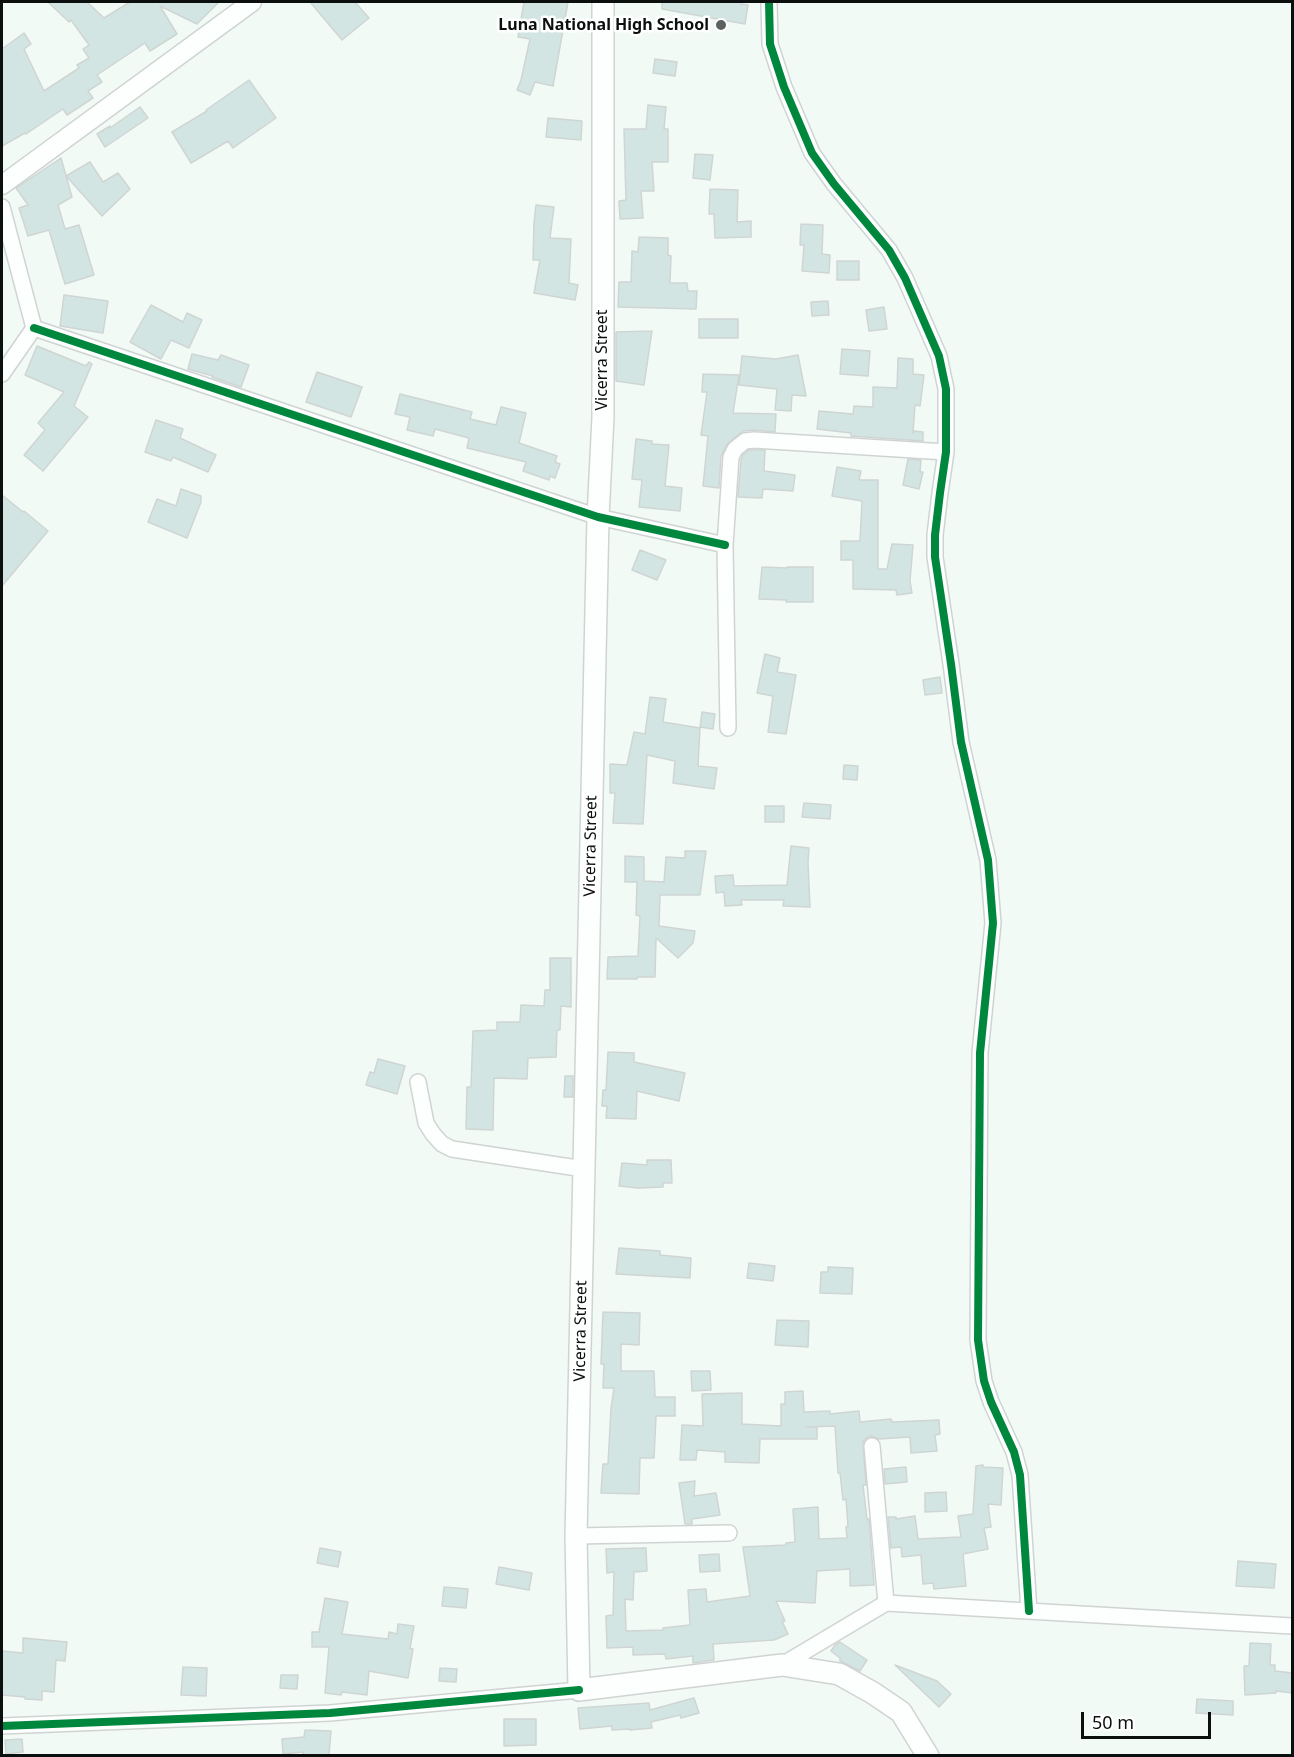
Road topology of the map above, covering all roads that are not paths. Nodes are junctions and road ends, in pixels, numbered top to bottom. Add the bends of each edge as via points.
1 (252, 2) edge
2 (603, 2) edge
3 (769, 2) edge
4 (2, 185) edge
5 (2, 207) edge
6 (34, 328) junction
7 (2, 374) edge
8 (946, 452) junction
9 (598, 517) junction
10 (725, 545) junction
11 (728, 728) dead end
12 (418, 1082) dead end
13 (584, 1169) junction
14 (872, 1446) dead end
15 (729, 1533) dead end
16 (576, 1536) junction
17 (886, 1603) junction
18 (1029, 1611) junction
19 (1293, 1626) edge
20 (782, 1665) junction
21 (579, 1690) junction
22 (2, 1726) edge
23 (928, 1755) edge

1 - 4 street
2 - 9 main road, Vicerra Street via 603,417
3 - 8 street via 770,44 812,153 889,250 939,356 946,389
5 - 6 street
6 - 7 street
6 - 9 street
8 - 10 street via 745,441 731,457
8 - 18 street via 935,557 961,742 988,860 993,923 980,1053 978,1340 984,1381 1020,1475
9 - 10 street
9 - 13 main road, Vicerra Street
10 - 11 street
12 - 13 street via 426,1123 442,1144 452,1149
13 - 16 main road, Vicerra Street
14 - 17 street
15 - 16 street
16 - 21 main road, Vicerra Street
17 - 18 street
17 - 20 street
18 - 19 street
20 - 21 main road
20 - 23 main road via 839,1674 873,1693 901,1712
21 - 22 street via 330,1713

